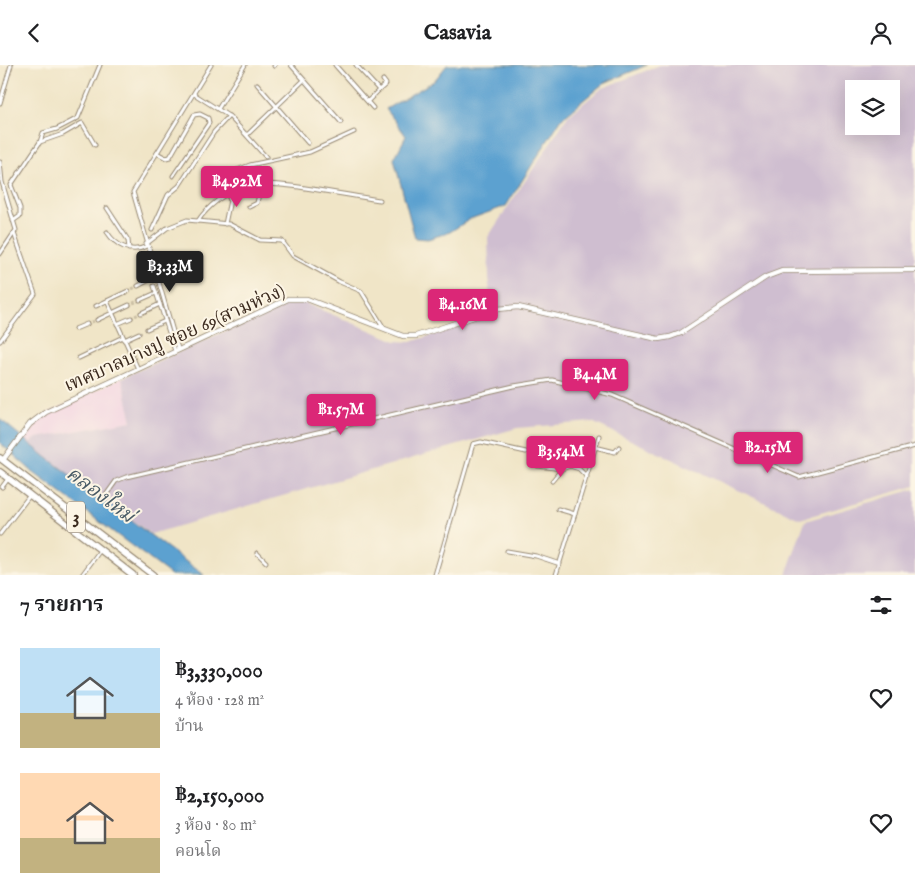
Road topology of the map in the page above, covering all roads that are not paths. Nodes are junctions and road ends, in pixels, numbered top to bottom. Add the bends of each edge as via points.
1 (11, 65) edge
2 (100, 65) edge
3 (212, 65) edge
4 (245, 65) edge
5 (291, 65) edge
6 (335, 65) edge
7 (356, 65) edge
8 (304, 80) junction
9 (383, 80) dead end
10 (257, 84) dead end
11 (379, 90) junction
12 (194, 94) junction
13 (368, 101) junction
14 (0, 103) edge
15 (277, 106) junction
16 (373, 108) dead end
17 (218, 109) junction
18 (229, 116) junction
19 (341, 122) dead end
20 (354, 132) dead end
21 (247, 135) junction
22 (40, 143) junction
23 (308, 143) dead end
24 (94, 145) dead end
25 (157, 153) junction
26 (266, 157) dead end
27 (0, 162) edge
28 (232, 172) dead end
29 (173, 176) dead end
30 (260, 185) junction
31 (228, 195) junction
32 (380, 201) dead end
33 (249, 207) dead end
34 (107, 208) dead end
35 (13, 221) junction
36 (198, 221) junction
37 (225, 224) junction
38 (152, 230) dead end
39 (107, 232) dead end
40 (14, 233) junction
41 (146, 243) junction
42 (132, 249) junction
43 (0, 254) edge
44 (915, 271) edge
45 (153, 278) dead end
46 (138, 286) tunnel mouth
47 (154, 286) dead end
48 (128, 291) tunnel mouth
49 (156, 293) junction
50 (140, 300) tunnel mouth
51 (107, 301) junction
52 (160, 304) junction
53 (129, 305) tunnel mouth
54 (96, 306) dead end
55 (112, 312) junction
56 (141, 313) tunnel mouth
57 (131, 318) tunnel mouth
58 (97, 320) tunnel mouth
59 (165, 321) junction
60 (87, 324) tunnel mouth
61 (117, 324) junction
62 (75, 329) dead end
63 (147, 329) dead end
64 (386, 331) junction
65 (139, 333) dead end
66 (124, 338) junction
67 (0, 341) edge
68 (176, 350) junction
69 (79, 358) dead end
70 (138, 369) junction
71 (599, 436) dead end
72 (915, 446) edge
73 (595, 447) junction
74 (619, 447) dead end
75 (526, 452) dead end
76 (3, 458) edge
77 (538, 466) dead end
78 (562, 469) junction
79 (0, 472) edge
80 (587, 477) junction
81 (8, 478) junction
82 (552, 481) dead end
83 (2, 487) dead end
84 (30, 495) junction
85 (106, 495) dead end
86 (558, 509) dead end
87 (575, 514) junction
88 (0, 534) edge
89 (101, 548) junction
90 (507, 551) dead end
91 (257, 553) dead end
92 (266, 562) dead end
93 (560, 564) junction
94 (82, 575) edge
95 (133, 575) edge
96 (153, 575) edge
97 (435, 575) edge
98 (556, 575) edge

1 - 14 street
2 - 22 street via 78,118 43,133
3 - 12 street
4 - 17 street
5 - 8 street
6 - 13 street
7 - 11 street
8 - 15 street
8 - 19 street
9 - 11 street via 386,84
10 - 15 street
11 - 13 street
12 - 17 street
12 - 25 street
13 - 16 street
15 - 21 street
15 - 23 street
17 - 18 street
18 - 21 street
18 - 38 street via 214,132 179,186 168,195
20 - 28 street via 310,152
21 - 26 street
22 - 24 street via 82,123
22 - 35 street via 11,185 20,208 20,216
25 - 29 street via 170,157 194,115 208,118 209,123
25 - 41 street via 133,193
27 - 35 street
30 - 31 street via 243,186
30 - 32 street
30 - 33 street via 257,203
31 - 36 street via 206,209
31 - 37 street
34 - 42 street
35 - 40 street
36 - 37 street
36 - 41 street via 184,220
37 - 64 street via 262,241 282,241 294,256 359,289
39 - 42 street via 116,243
40 - 43 street
40 - 67 street via 35,294
41 - 42 street
41 - 68 street
44 - 64 street, เทศบาลบางปู ซอย 69(สามห่วง) via 782,271 766,277 681,333 664,338 650,338 518,307 498,309 416,336
45 - 46 street
47 - 49 street
48 - 51 street
49 - 50 street
49 - 52 street
51 - 54 street
51 - 55 street
52 - 56 street
52 - 59 street
53 - 55 street
55 - 58 street
55 - 61 street
57 - 61 street
59 - 63 street
59 - 68 street
60 - 62 street
61 - 66 street
64 - 68 street, เทศบาลบางปู ซอย 69(สามห่วง) via 314,301 295,297
65 - 66 street
66 - 69 street
66 - 70 street
68 - 70 street, เทศบาลบางปู ซอย 69(สามห่วง)
70 - 76 street, เทศบาลบางปู ซอย 69(สามห่วง) via 38,417
71 - 73 street
72 - 85 street via 799,477 630,402 543,380 126,477 116,481
73 - 74 street via 615,452
73 - 80 street
75 - 97 street via 484,443 473,444
76 - 96 highway, 3
77 - 78 street
78 - 80 street via 574,467
78 - 82 street
79 - 81 highway, 3
80 - 87 street
81 - 83 street
81 - 84 highway, 3
84 - 88 street
84 - 89 highway, 3
86 - 87 street
87 - 93 street
89 - 94 street
89 - 95 highway, 3
90 - 93 street
91 - 92 street
93 - 98 street

